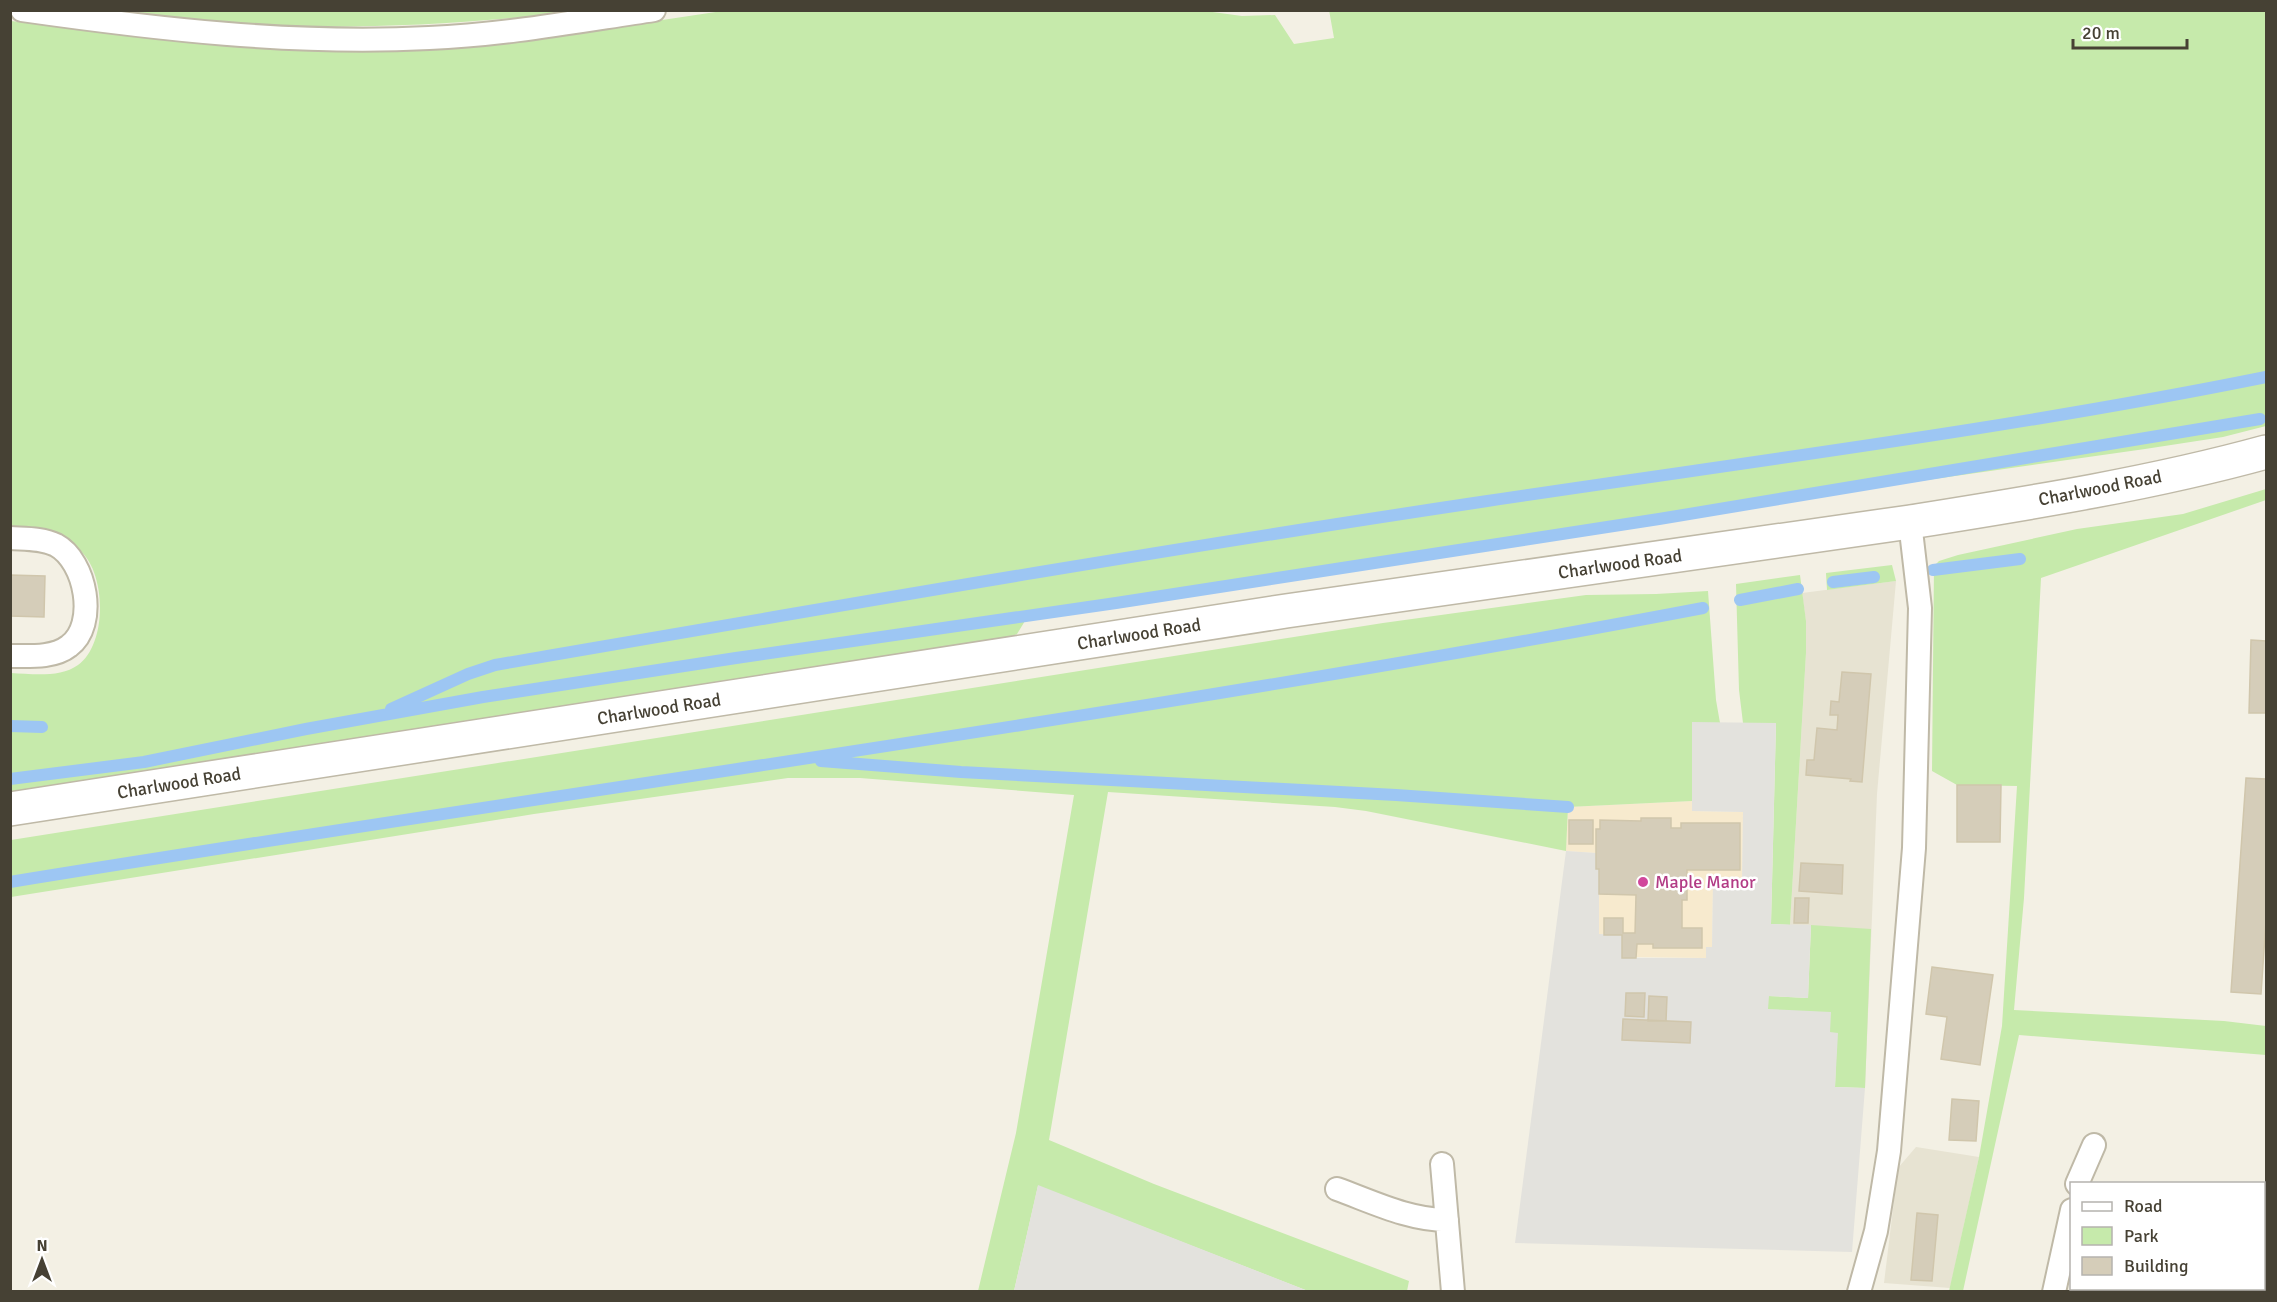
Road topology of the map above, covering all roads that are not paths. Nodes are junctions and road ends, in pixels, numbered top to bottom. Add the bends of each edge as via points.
1 (22, 10) edge
2 (654, 10) edge
3 (2266, 452) edge
4 (1910, 522) junction
5 (10, 538) edge
6 (10, 656) edge
7 (10, 809) edge
8 (2094, 1145) dead end
9 (1442, 1164) dead end
10 (2079, 1182) edge
11 (1337, 1189) dead end
12 (2070, 1219) edge
13 (1448, 1220) junction
14 (1453, 1292) edge
15 (1859, 1292) edge
16 (2054, 1292) edge

1 - 2 lane via 231,34 383,39 503,31
3 - 4 street, Charlwood Road via 2101,488
4 - 7 street, Charlwood Road via 1286,612
4 - 15 lane via 1920,618 1914,848 1889,1151 1876,1230
5 - 6 lane via 48,542 63,550 74,562 84,594 84,624 70,645 49,654
8 - 10 lane
9 - 13 lane
11 - 13 lane via 1425,1219
12 - 16 lane
13 - 14 lane

